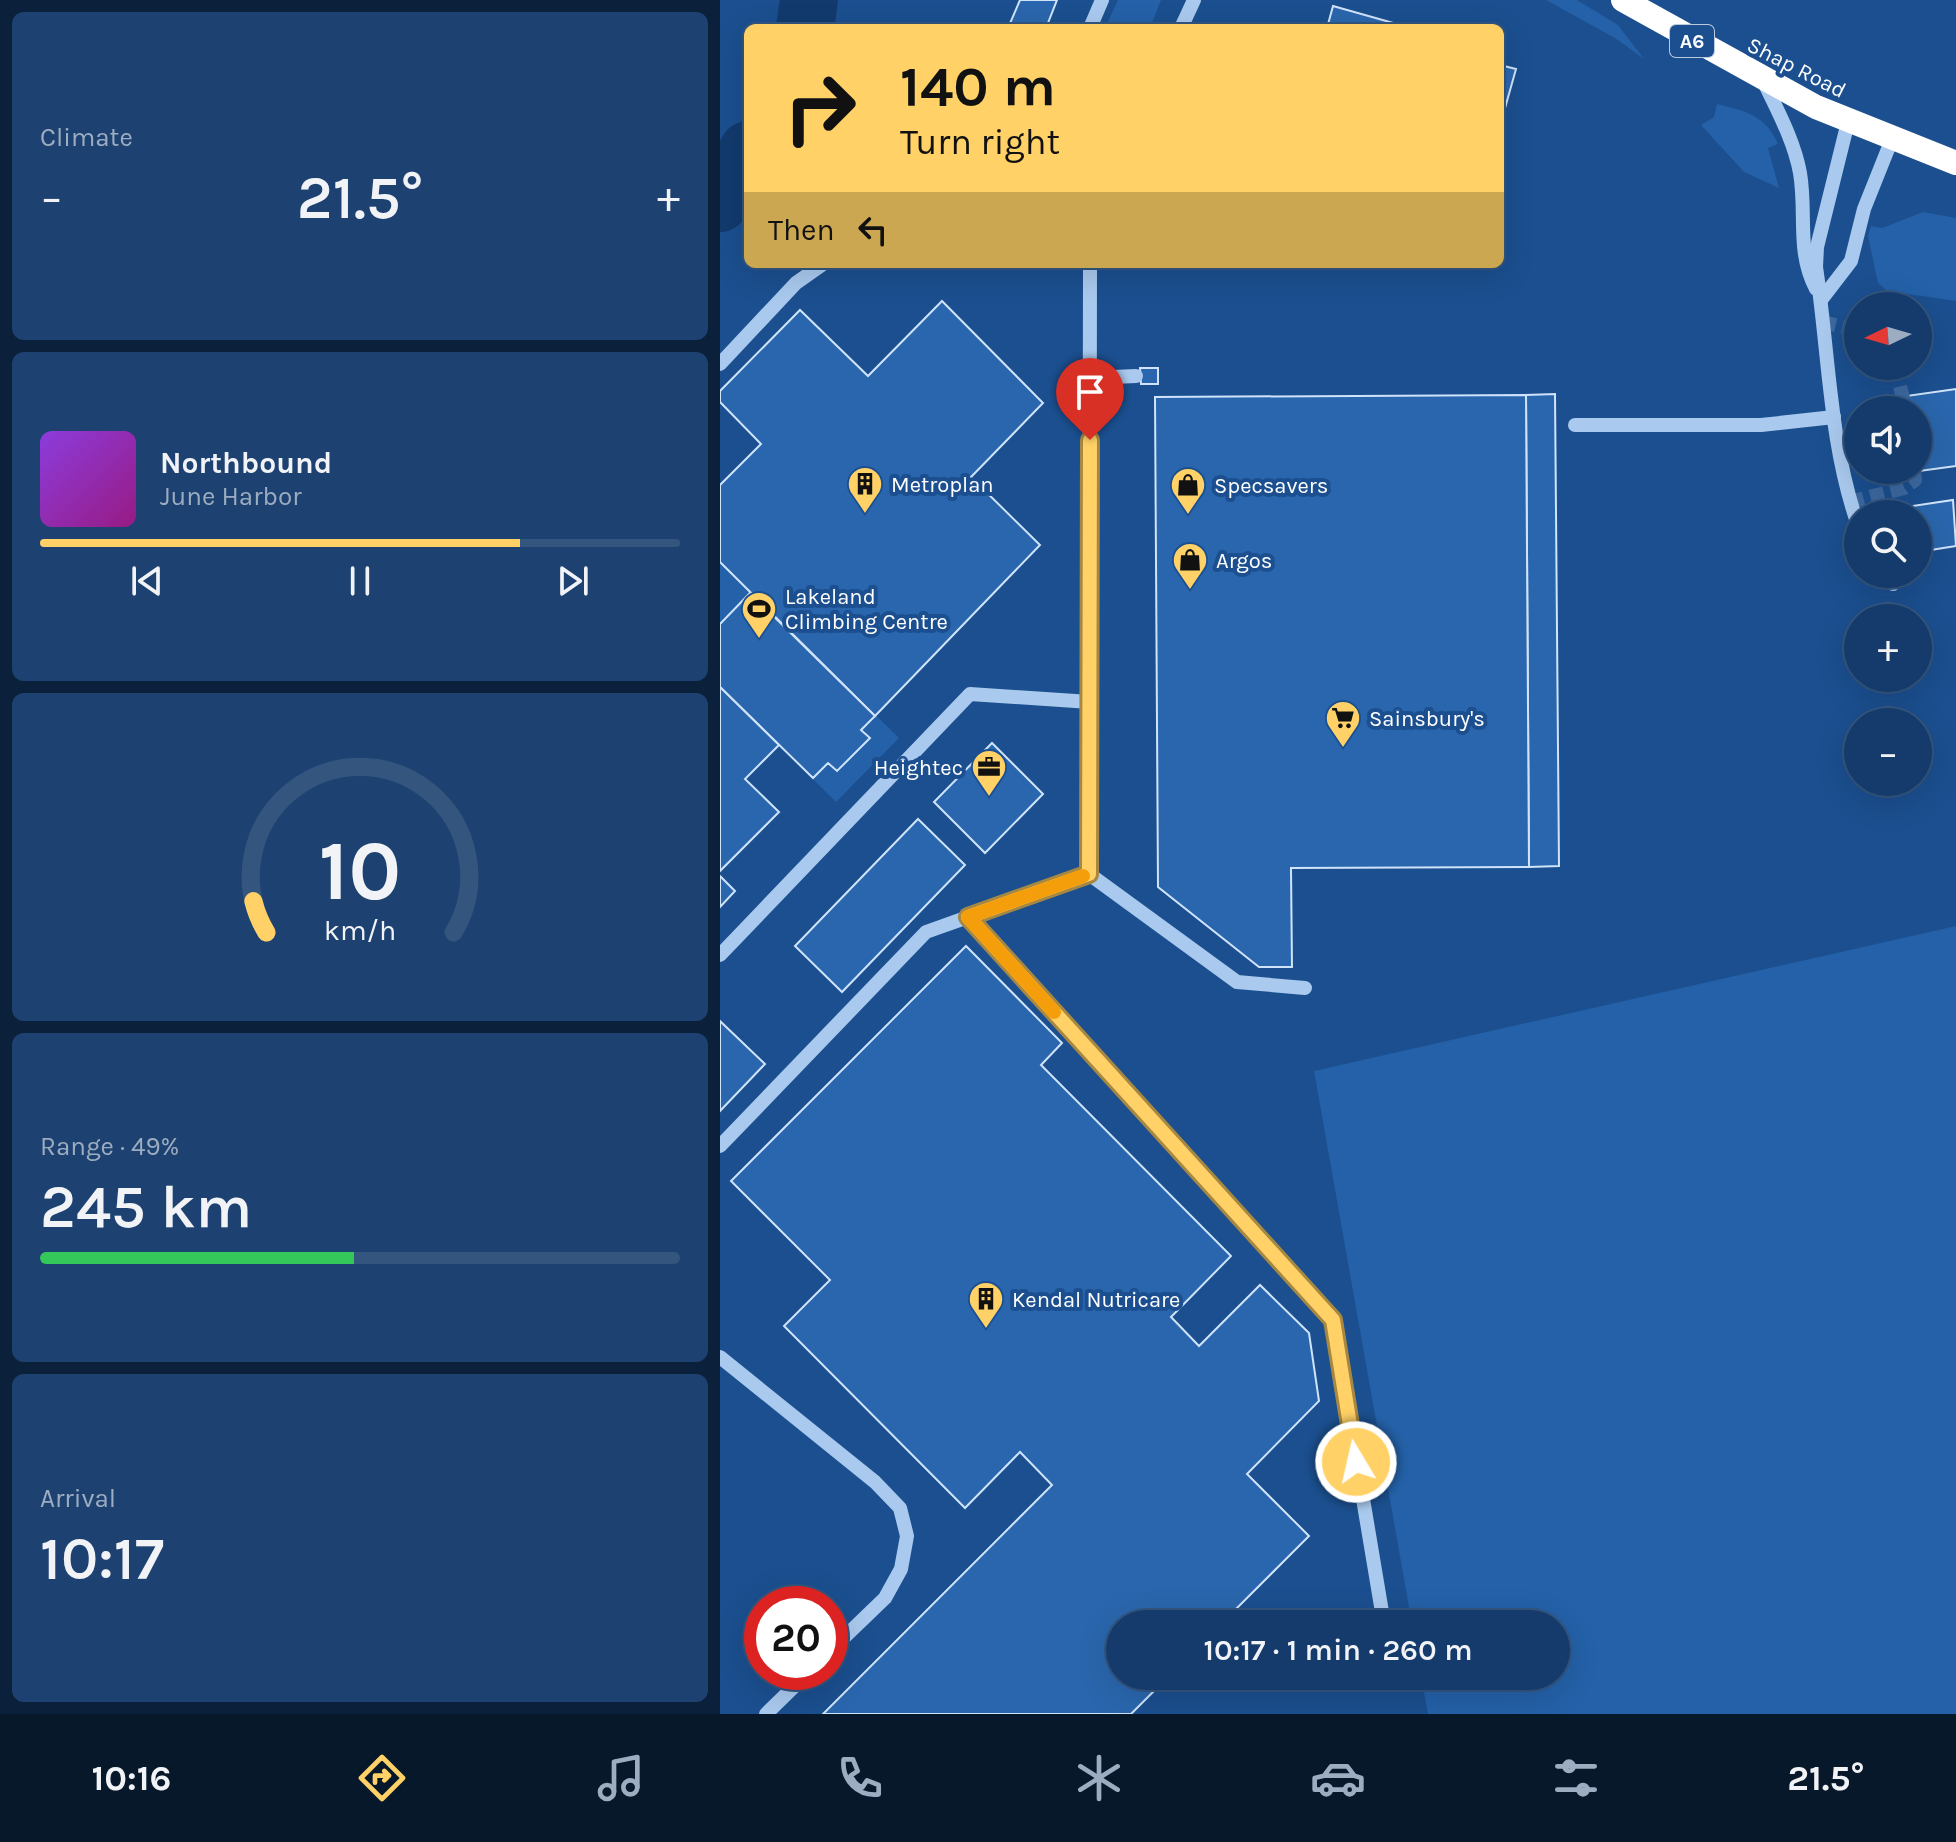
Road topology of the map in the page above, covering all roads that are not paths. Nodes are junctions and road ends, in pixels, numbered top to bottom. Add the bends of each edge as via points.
1 (1102, 0) edge
2 (1194, 0) edge
3 (1623, 0) edge
4 (1092, 24) edge
5 (1183, 24) edge
6 (1763, 80) junction
7 (1848, 122) junction
8 (1892, 139) junction
9 (1956, 163) edge
10 (817, 268) edge
11 (1090, 268) edge
12 (1821, 300) junction
13 (720, 364) edge
14 (1136, 376) dead end
15 (1090, 378) junction
16 (1834, 417) junction
17 (1575, 425) dead end
18 (1850, 500) edge
19 (1090, 702) junction
20 (1089, 874) junction
21 (968, 917) junction
22 (720, 955) edge
23 (1305, 988) dead end
24 (720, 1146) edge
25 (720, 1357) edge
26 (1382, 1610) edge
27 (848, 1634) edge
28 (791, 1690) edge
29 (766, 1714) edge

1 - 4 street
2 - 5 street
3 - 6 highway, Shap Road / A6
6 - 7 highway, Shap Road / A6
6 - 12 street via 1799,170 1805,268
7 - 8 highway, Shap Road / A6
7 - 12 street via 1817,247
8 - 9 highway, Shap Road / A6
8 - 12 street via 1864,209 1851,261
10 - 13 street via 796,283
11 - 15 street
12 - 16 street
14 - 15 street
15 - 19 street
16 - 17 street via 1761,425
16 - 18 street
19 - 20 street
19 - 22 street via 970,694
20 - 21 street
20 - 23 street via 1237,982
21 - 24 street via 926,932
21 - 26 street via 1333,1320
25 - 27 street via 900,1508 907,1536 901,1569 885,1598
28 - 29 street

